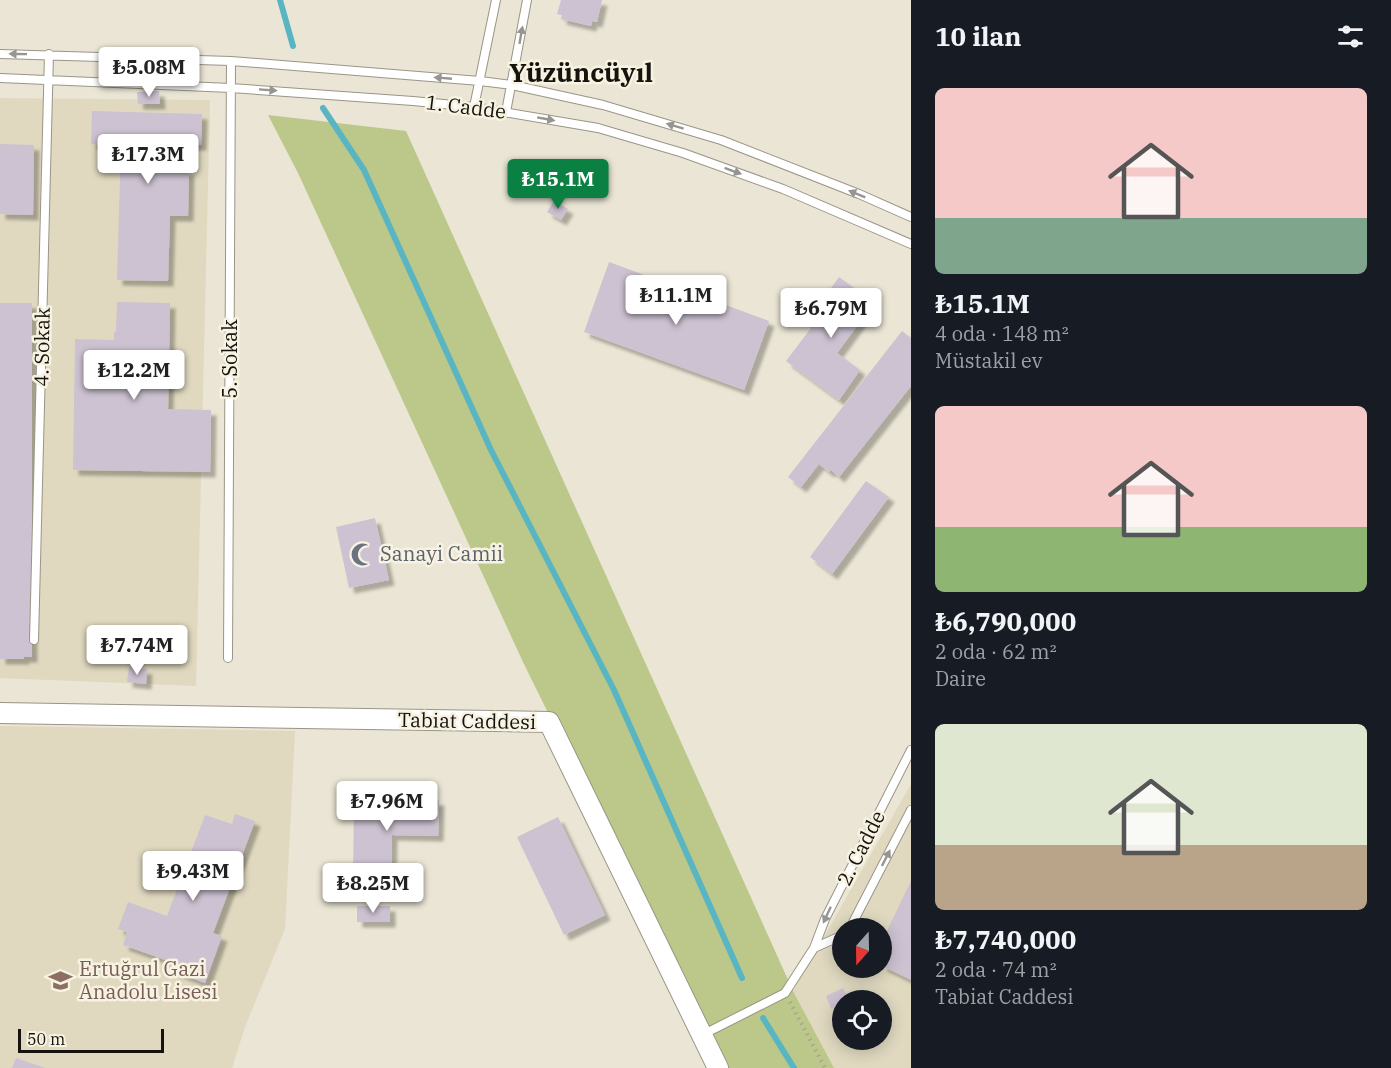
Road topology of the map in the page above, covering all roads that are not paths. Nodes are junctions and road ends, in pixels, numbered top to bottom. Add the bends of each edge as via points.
1 (496, 0) edge
2 (527, 0) edge
3 (0, 54) edge
4 (50, 54) junction
5 (231, 61) junction
6 (0, 78) edge
7 (49, 79) junction
8 (480, 81) junction
9 (512, 86) junction
10 (231, 88) junction
11 (474, 107) junction
12 (506, 112) junction
13 (911, 217) edge
14 (911, 244) edge
15 (34, 640) dead end
16 (228, 658) dead end
17 (0, 713) edge
18 (911, 750) edge
19 (911, 810) edge
20 (855, 918) edge
21 (832, 940) edge
22 (814, 948) junction
23 (702, 1035) junction
24 (718, 1068) edge

1 - 8 lane
9 -> 2 lane
4 -> 3 lane, 1. Cadde
4 - 5 lane, 1. Cadde
4 - 7 lane, 4. Sokak
8 -> 5 lane, 1. Cadde
5 - 10 lane, 5. Sokak
6 - 7 lane, 1. Cadde
7 - 10 lane, 1. Cadde
7 - 15 lane, 4. Sokak
8 - 9 lane, 1. Cadde
8 - 11 lane
9 - 12 lane
13 -> 9 lane, 1. Cadde via 721,140 603,105
10 -> 11 lane, 1. Cadde
10 - 16 lane, 5. Sokak
11 - 12 lane, 1. Cadde
12 -> 14 lane, 1. Cadde via 598,128 682,153 783,189
17 - 23 street, Tabiat Caddesi via 549,722
18 -> 22 lane, 2. Cadde
20 -> 19 lane, 2. Cadde
21 - 22 lane
22 - 23 lane, 2. Cadde via 785,993
23 - 24 street, Tabiat Caddesi

